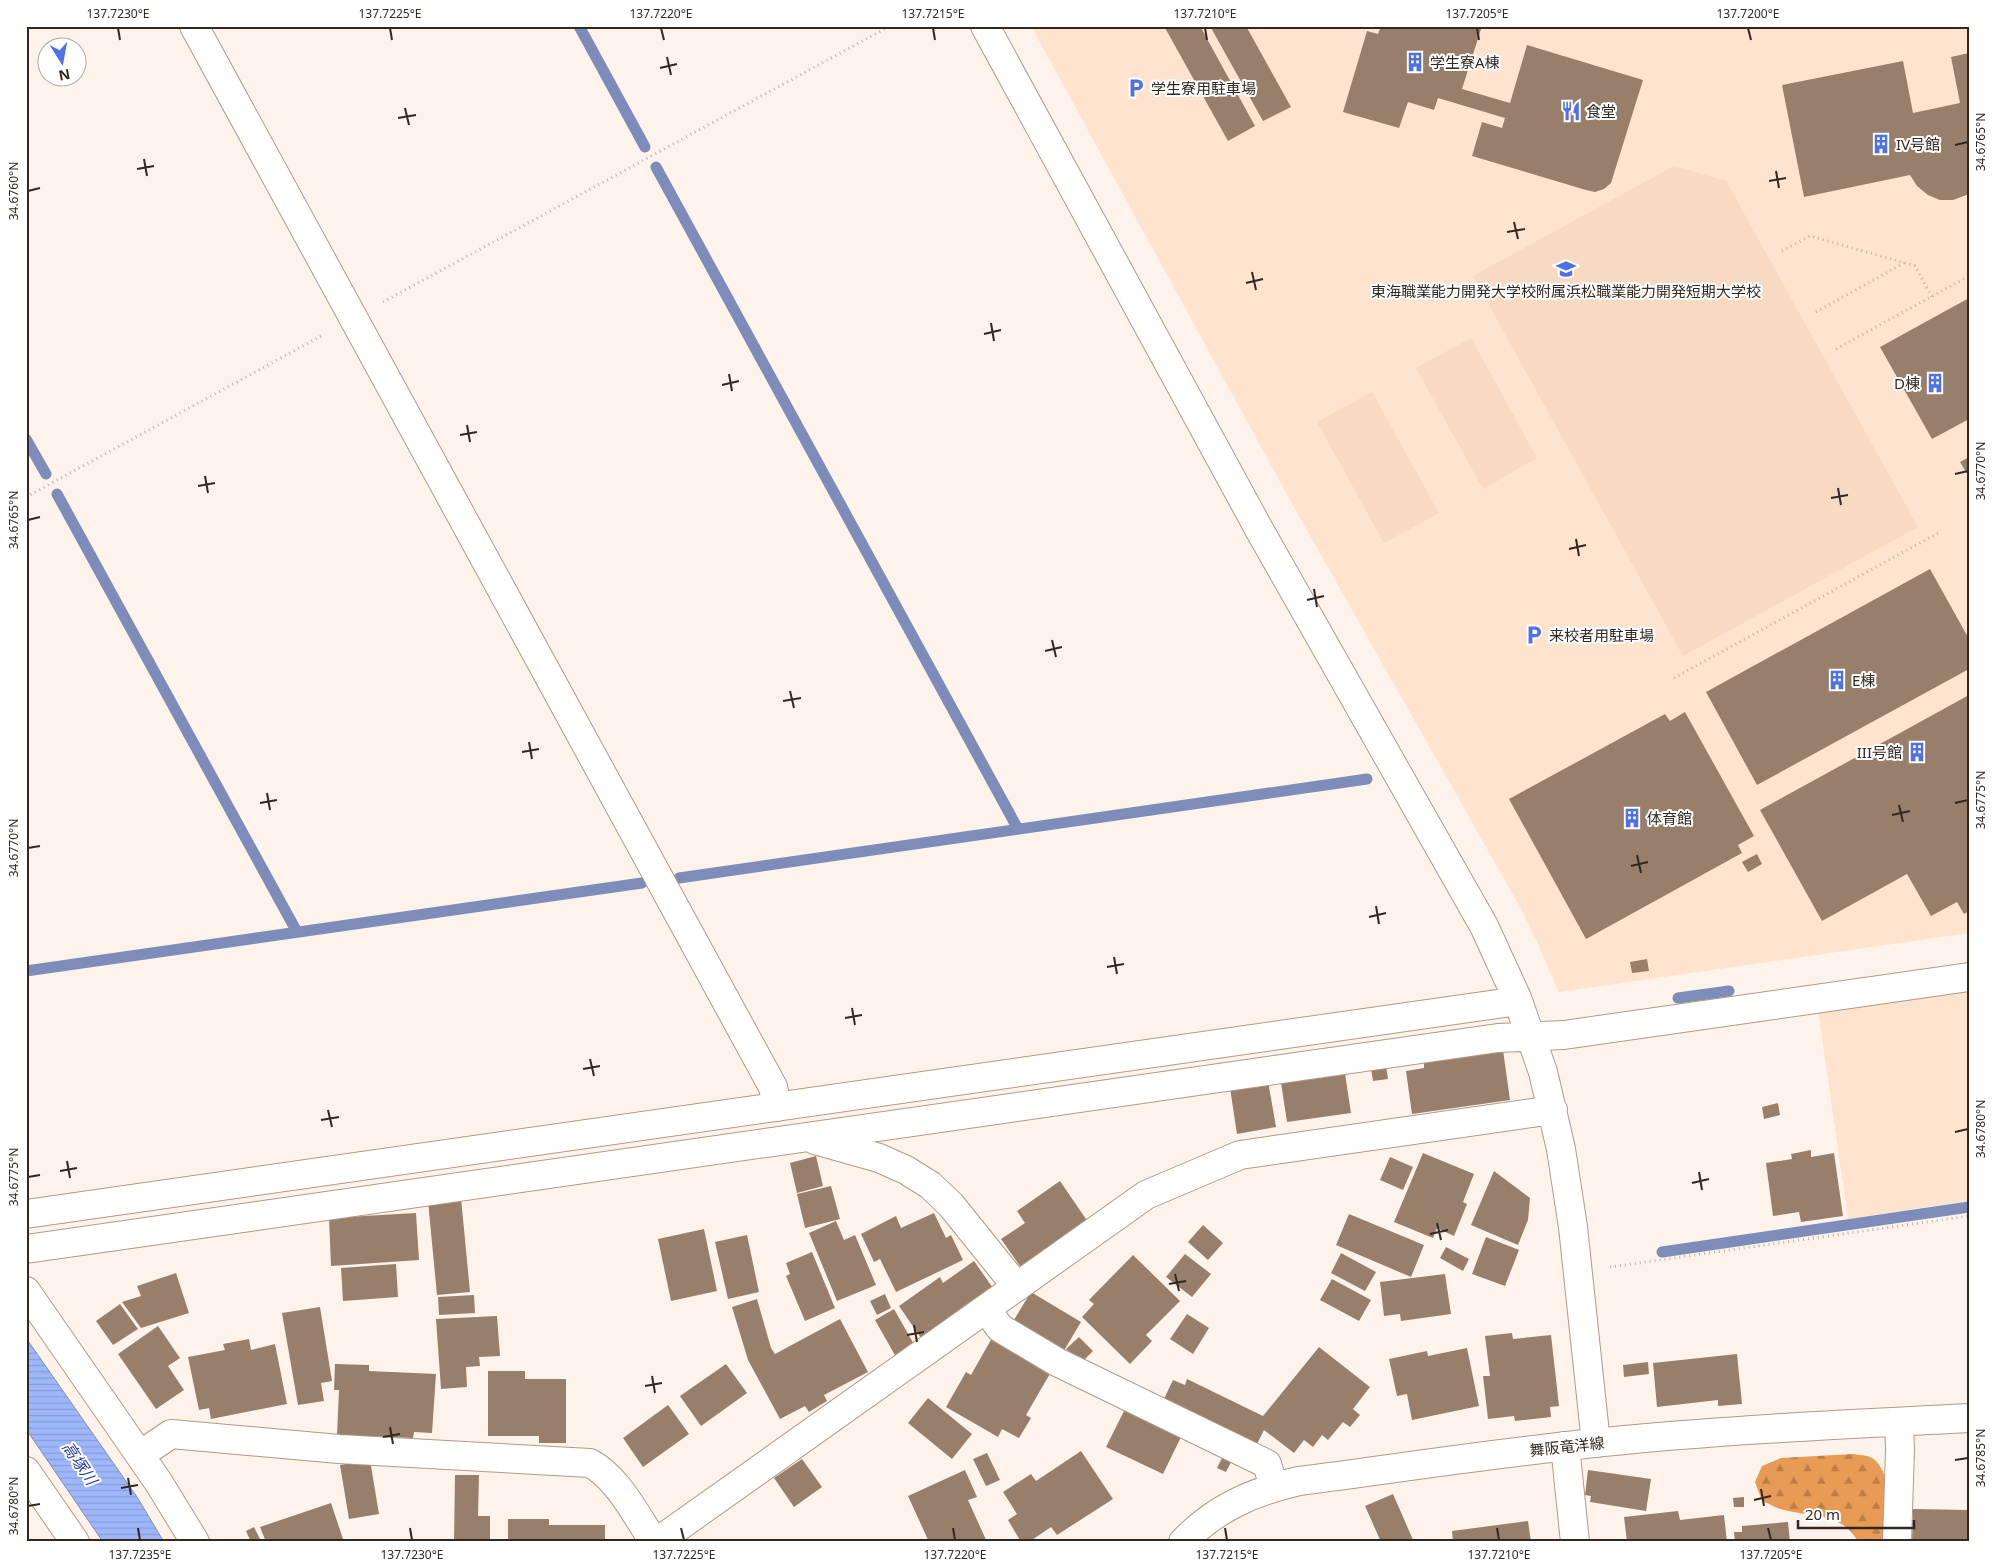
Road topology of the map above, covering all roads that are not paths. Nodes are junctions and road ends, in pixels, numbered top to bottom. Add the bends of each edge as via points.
1 (194, 26) edge
2 (985, 26) edge
3 (1969, 977) edge
4 (1518, 1001) junction
5 (1531, 1036) junction
6 (789, 1105) junction
7 (1553, 1110) junction
8 (806, 1138) junction
9 (26, 1214) edge
10 (26, 1249) edge
11 (1017, 1287) junction
12 (26, 1292) edge
13 (986, 1309) junction
14 (1969, 1418) edge
15 (1899, 1422) junction
16 (1596, 1443) junction
17 (1565, 1446) junction
18 (140, 1456) junction
19 (26, 1471) edge
20 (1274, 1487) junction
21 (75, 1542) edge
22 (194, 1542) edge
23 (656, 1542) edge
24 (1183, 1542) edge
25 (1575, 1542) edge
26 (1897, 1542) edge

1 - 6 street via 773,1087
2 - 4 street via 1260,530 1484,926
3 - 5 street via 1564,1035
4 - 5 street
4 - 6 street
5 - 7 street
5 - 8 street via 1498,1038
6 - 8 street
6 - 9 street
7 - 11 street via 1240,1156 1146,1195
7 - 16 street via 1568,1188
8 - 10 street
8 - 11 street via 879,1158 930,1185 951,1205
11 - 13 street
12 - 18 street
13 - 20 street via 1000,1328 1057,1362 1267,1464
13 - 23 street
14 - 15 street, 舞阪竜洋線
15 - 16 street, 舞阪竜洋線 via 1688,1434
15 - 26 street
16 - 17 street, 舞阪竜洋線
17 - 20 street, 舞阪竜洋線
17 - 25 street
18 - 22 street
18 - 23 street via 171,1434 339,1449 590,1463 611,1478
19 - 21 street
20 - 24 street, 舞阪竜洋線 via 1226,1507

